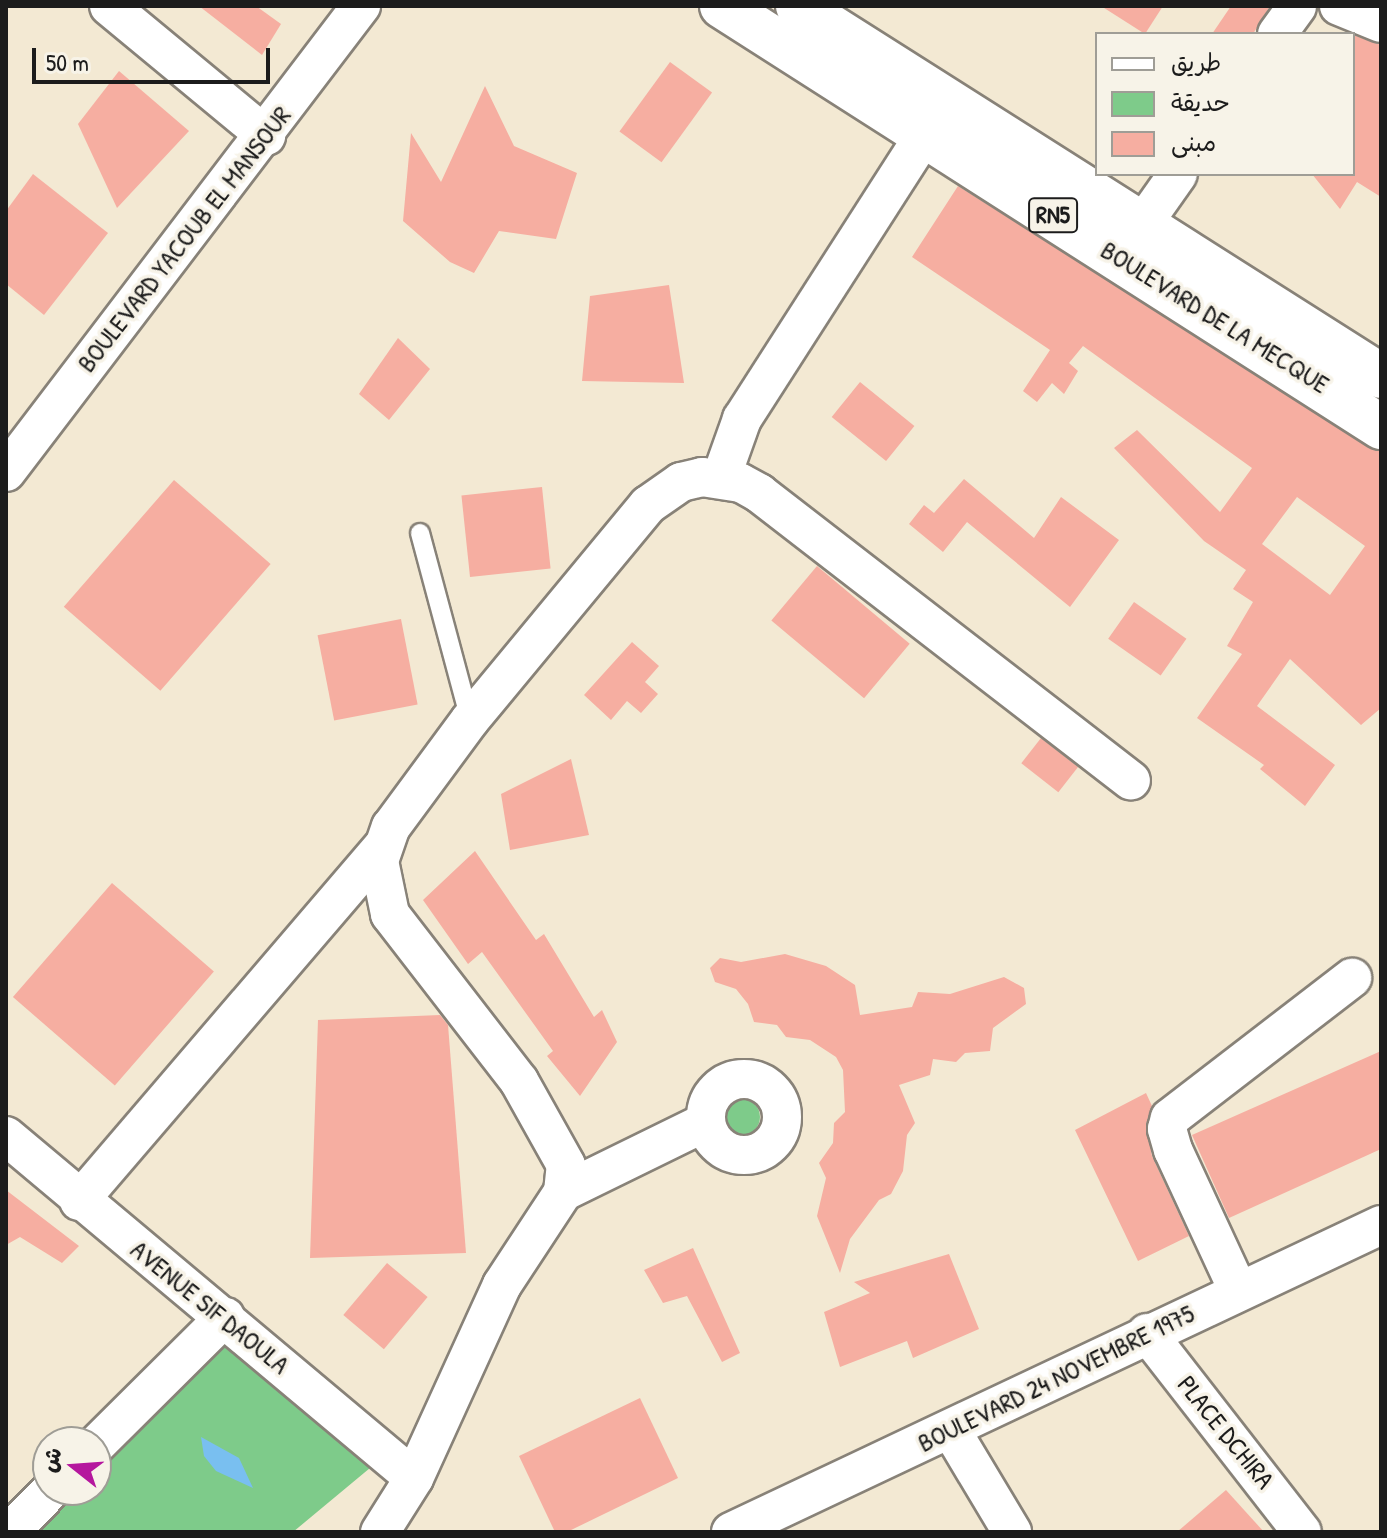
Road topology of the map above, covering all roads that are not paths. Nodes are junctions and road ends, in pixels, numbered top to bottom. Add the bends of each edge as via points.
1 (109, 6) edge
2 (361, 6) edge
3 (722, 6) edge
4 (798, 6) edge
5 (1297, 6) edge
6 (1339, 6) edge
7 (1381, 23) edge
8 (1278, 32) edge
9 (925, 134) junction
10 (266, 136) junction
11 (1177, 176) edge
12 (1142, 225) junction
13 (1381, 376) edge
14 (1381, 427) edge
15 (6, 472) edge
16 (721, 478) junction
17 (420, 533) dead end
18 (470, 720) junction
19 (1131, 780) dead end
20 (383, 846) junction
21 (1352, 978) dead end
22 (706, 1122) dead end
23 (6, 1136) edge
24 (563, 1192) junction
25 (79, 1201) junction
26 (1381, 1225) edge
27 (1238, 1290) junction
28 (225, 1317) junction
29 (1147, 1333) junction
30 (112, 1429) edge
31 (951, 1430) junction
32 (414, 1478) junction
33 (35, 1506) edge
34 (10, 1532) edge
35 (380, 1532) edge
36 (731, 1532) edge
37 (1012, 1532) edge
38 (1302, 1532) edge

1 - 10 street
2 - 10 street, BOULEVARD YACOUB EL MANSOUR
3 - 9 main road, BOULEVARD DE LA MECQUE / RN5
4 - 12 main road, RN5
5 - 8 street
6 - 7 street
9 - 14 main road, BOULEVARD DE LA MECQUE / RN5
9 - 16 street via 742,419
10 - 15 street, BOULEVARD YACOUB EL MANSOUR
11 - 12 street
12 - 13 main road, RN5
16 - 18 street via 681,482 648,505
16 - 19 street via 741,483 792,516
17 - 18 lane
18 - 20 street via 391,827
20 - 24 street via 379,880 390,914 519,1081 566,1165
20 - 25 street
21 - 27 street via 1170,1118 1173,1150
22 - 24 street
23 - 25 street, AVENUE SIF DAOULA
24 - 32 street via 502,1285
25 - 28 street, AVENUE SIF DAOULA
26 - 27 street, BOULEVARD 24 NOVEMBRE 1975
27 - 29 street, BOULEVARD 24 NOVEMBRE 1975
28 - 30 street
28 - 32 street, AVENUE SIF DAOULA
29 - 31 street, BOULEVARD 24 NOVEMBRE 1975
29 - 38 street, PLACE DCHIRA via 1264,1476
31 - 36 street, BOULEVARD 24 NOVEMBRE 1975
31 - 37 street
32 - 35 street
33 - 34 street

